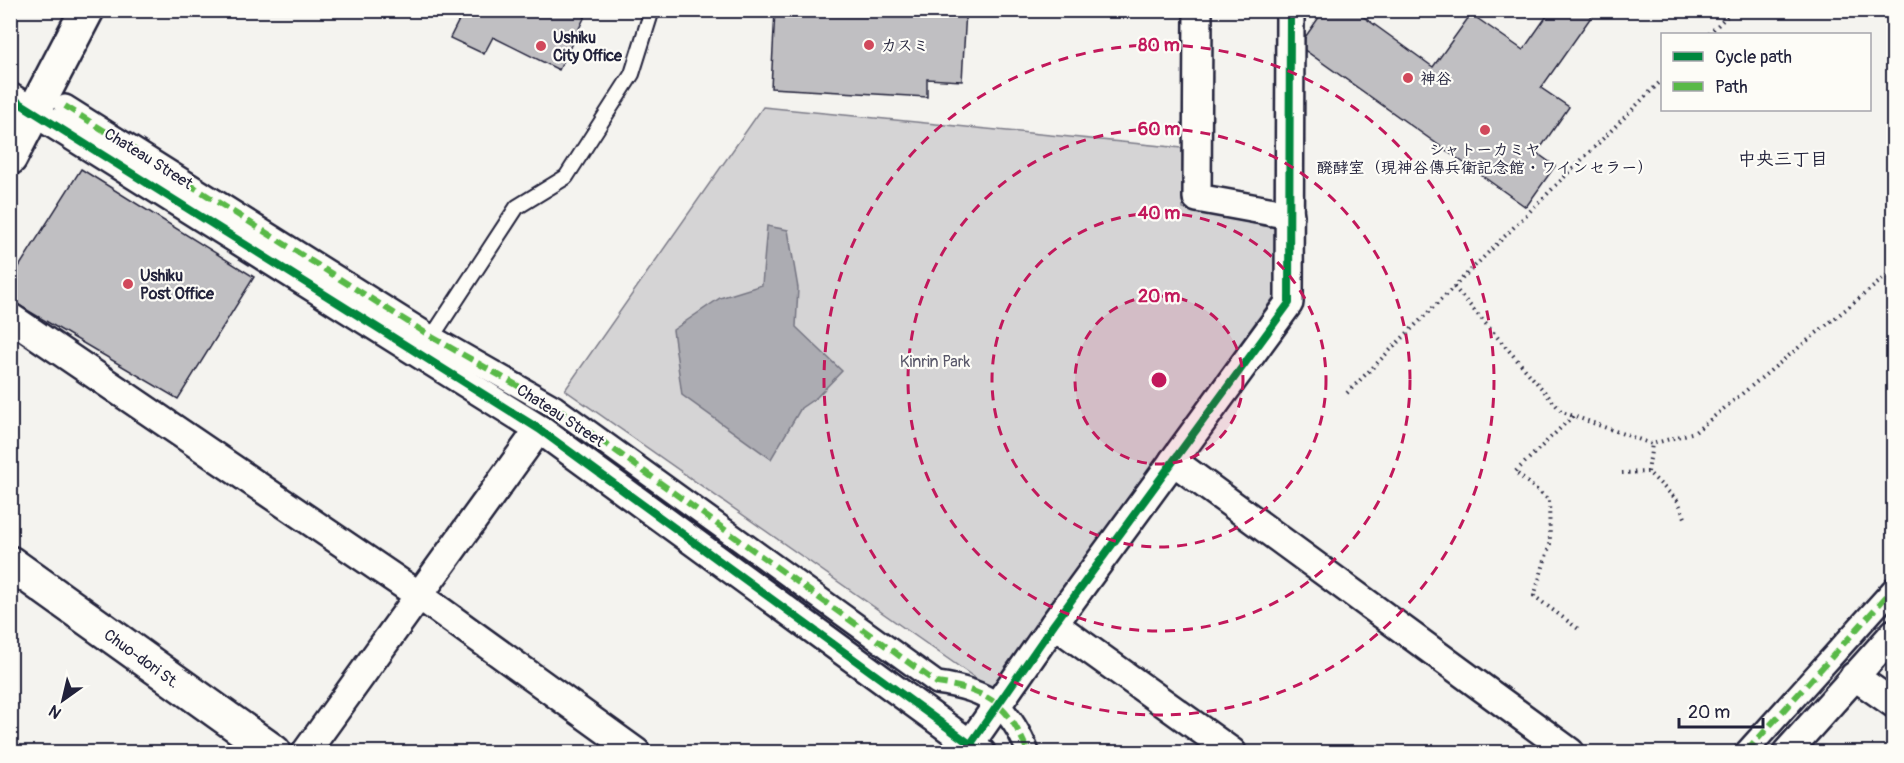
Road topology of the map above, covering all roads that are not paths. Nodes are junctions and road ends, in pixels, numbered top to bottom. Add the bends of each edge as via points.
1 (87, 10) edge
2 (652, 10) edge
3 (1198, 10) edge
4 (1290, 10) edge
5 (37, 105) edge
6 (10, 158) edge
7 (1290, 215) junction
8 (10, 317) edge
9 (426, 345) junction
10 (539, 429) junction
11 (1173, 461) junction
12 (10, 562) edge
13 (1893, 588) edge
14 (420, 596) junction
15 (1054, 624) junction
16 (1893, 633) edge
17 (1854, 676) junction
18 (998, 704) junction
19 (1893, 704) edge
20 (972, 750) edge
21 (274, 753) edge
22 (306, 753) edge
23 (636, 753) edge
24 (1028, 753) edge
25 (1232, 753) edge
26 (1570, 753) edge
27 (1746, 753) edge
28 (1787, 753) edge

1 - 5 street
2 - 9 lane via 632,74 566,177 517,207
3 - 7 street via 1197,198
4 - 7 street
5 - 6 street
5 - 9 street
7 - 11 street via 1289,303
8 - 14 street
9 - 10 street
9 - 18 street, Chateau Street via 555,407 937,683 964,687
10 - 14 street
10 - 20 street
11 - 15 street
11 - 26 street
12 - 21 street, Chuo-dori St.
13 - 27 street
14 - 22 street
14 - 23 street
15 - 18 street
15 - 25 street
16 - 17 street
17 - 19 street
17 - 28 street
18 - 20 street
18 - 24 street, Chateau Street via 1016,724

